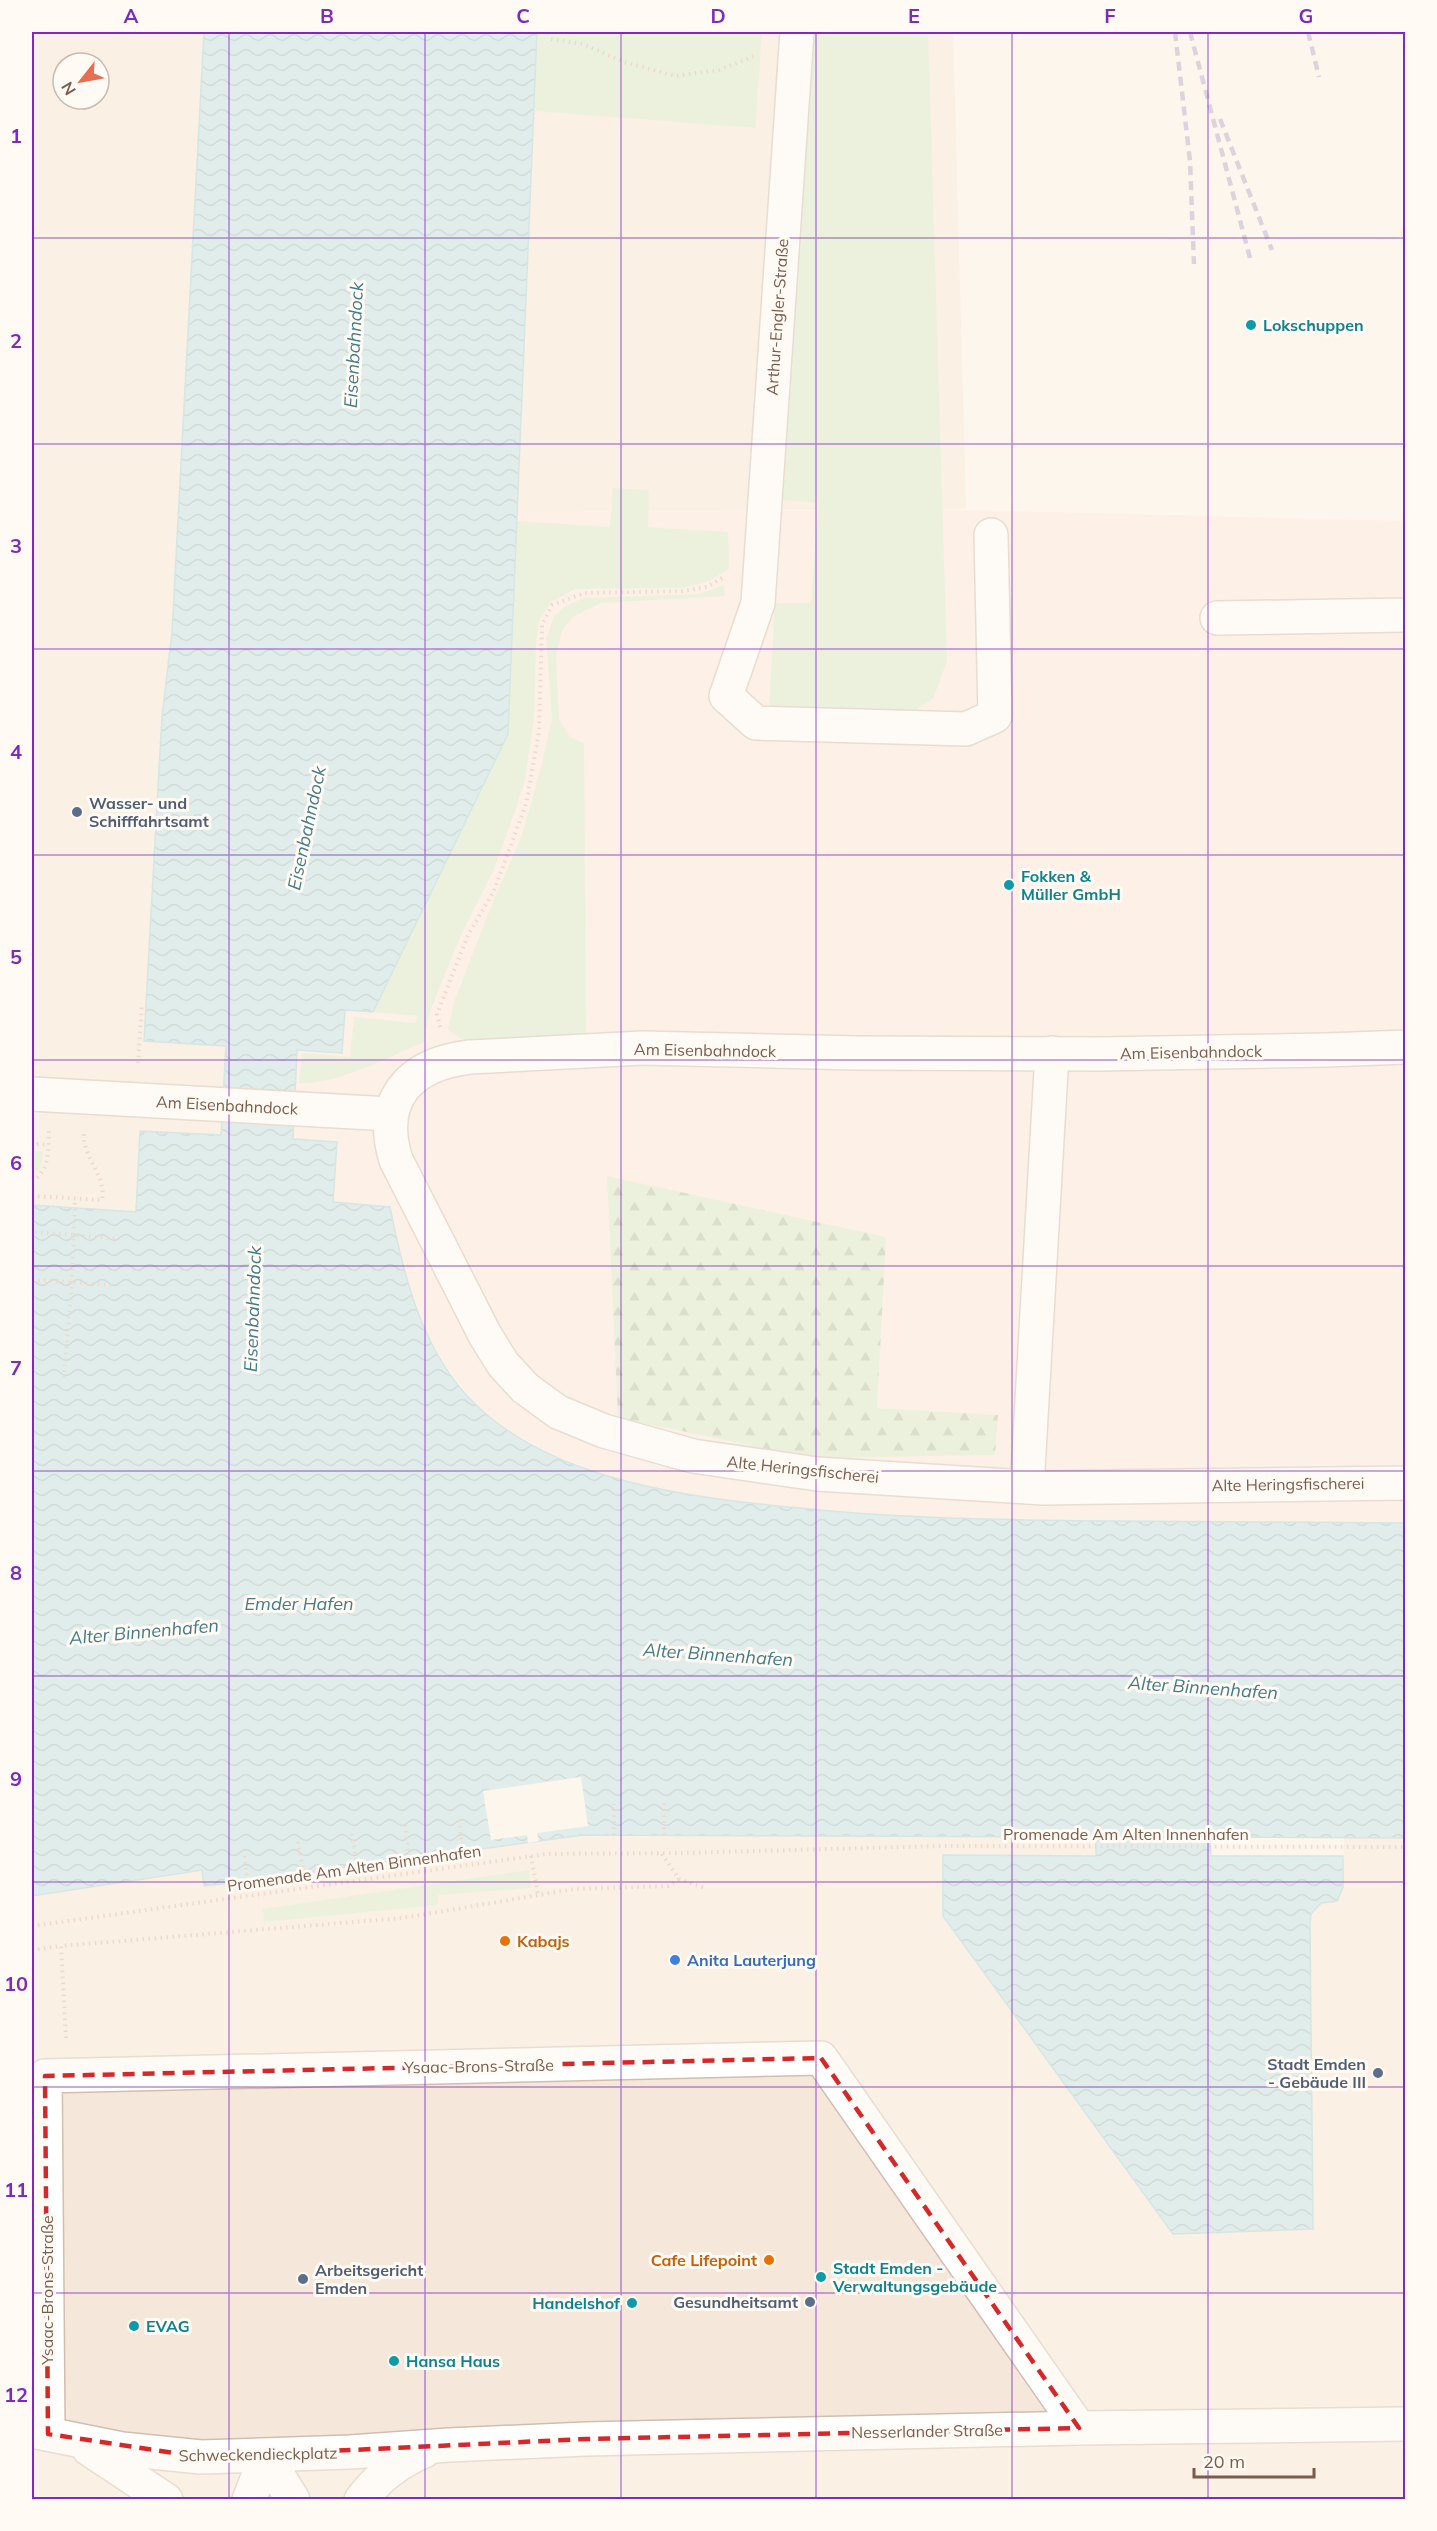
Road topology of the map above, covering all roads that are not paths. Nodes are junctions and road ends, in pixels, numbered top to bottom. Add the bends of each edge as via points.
1 (796, 35) edge
2 (991, 535) dead end
3 (1406, 615) edge
4 (1217, 618) dead end
5 (1406, 1047) edge
6 (1052, 1053) junction
7 (32, 1094) edge
8 (390, 1114) junction
9 (1406, 1483) edge
10 (1027, 1487) junction
11 (1406, 2424) edge
12 (1079, 2428) junction
13 (50, 2434) edge
14 (449, 2445) junction
15 (266, 2456) junction
16 (166, 2499) edge
17 (249, 2499) edge
18 (293, 2499) edge
19 (361, 2499) edge

1 - 2 street, Arthur-Engler-Straße via 758,603 726,696 756,723 966,729 995,716
3 - 4 street
5 - 6 street, Am Eisenbahndock
6 - 8 street, Am Eisenbahndock via 642,1048 447,1060 408,1081
6 - 10 street
7 - 8 street, Am Eisenbahndock
8 - 10 street, Alte Heringsfischerei via 396,1161 485,1335 503,1364 525,1388 558,1412 604,1431 693,1456 817,1474
9 - 10 street, Alte Heringsfischerei
11 - 12 street, Nesserlander Straße
12 - 13 street, Ysaac-Brons-Straße via 821,2058 56,2075
12 - 14 street, Nesserlander Straße
13 - 15 street, Schweckendieckplatz via 162,2455
13 - 16 street via 101,2456
14 - 15 street, Schweckendieckplatz
14 - 19 street via 399,2463
15 - 17 street
15 - 18 street

